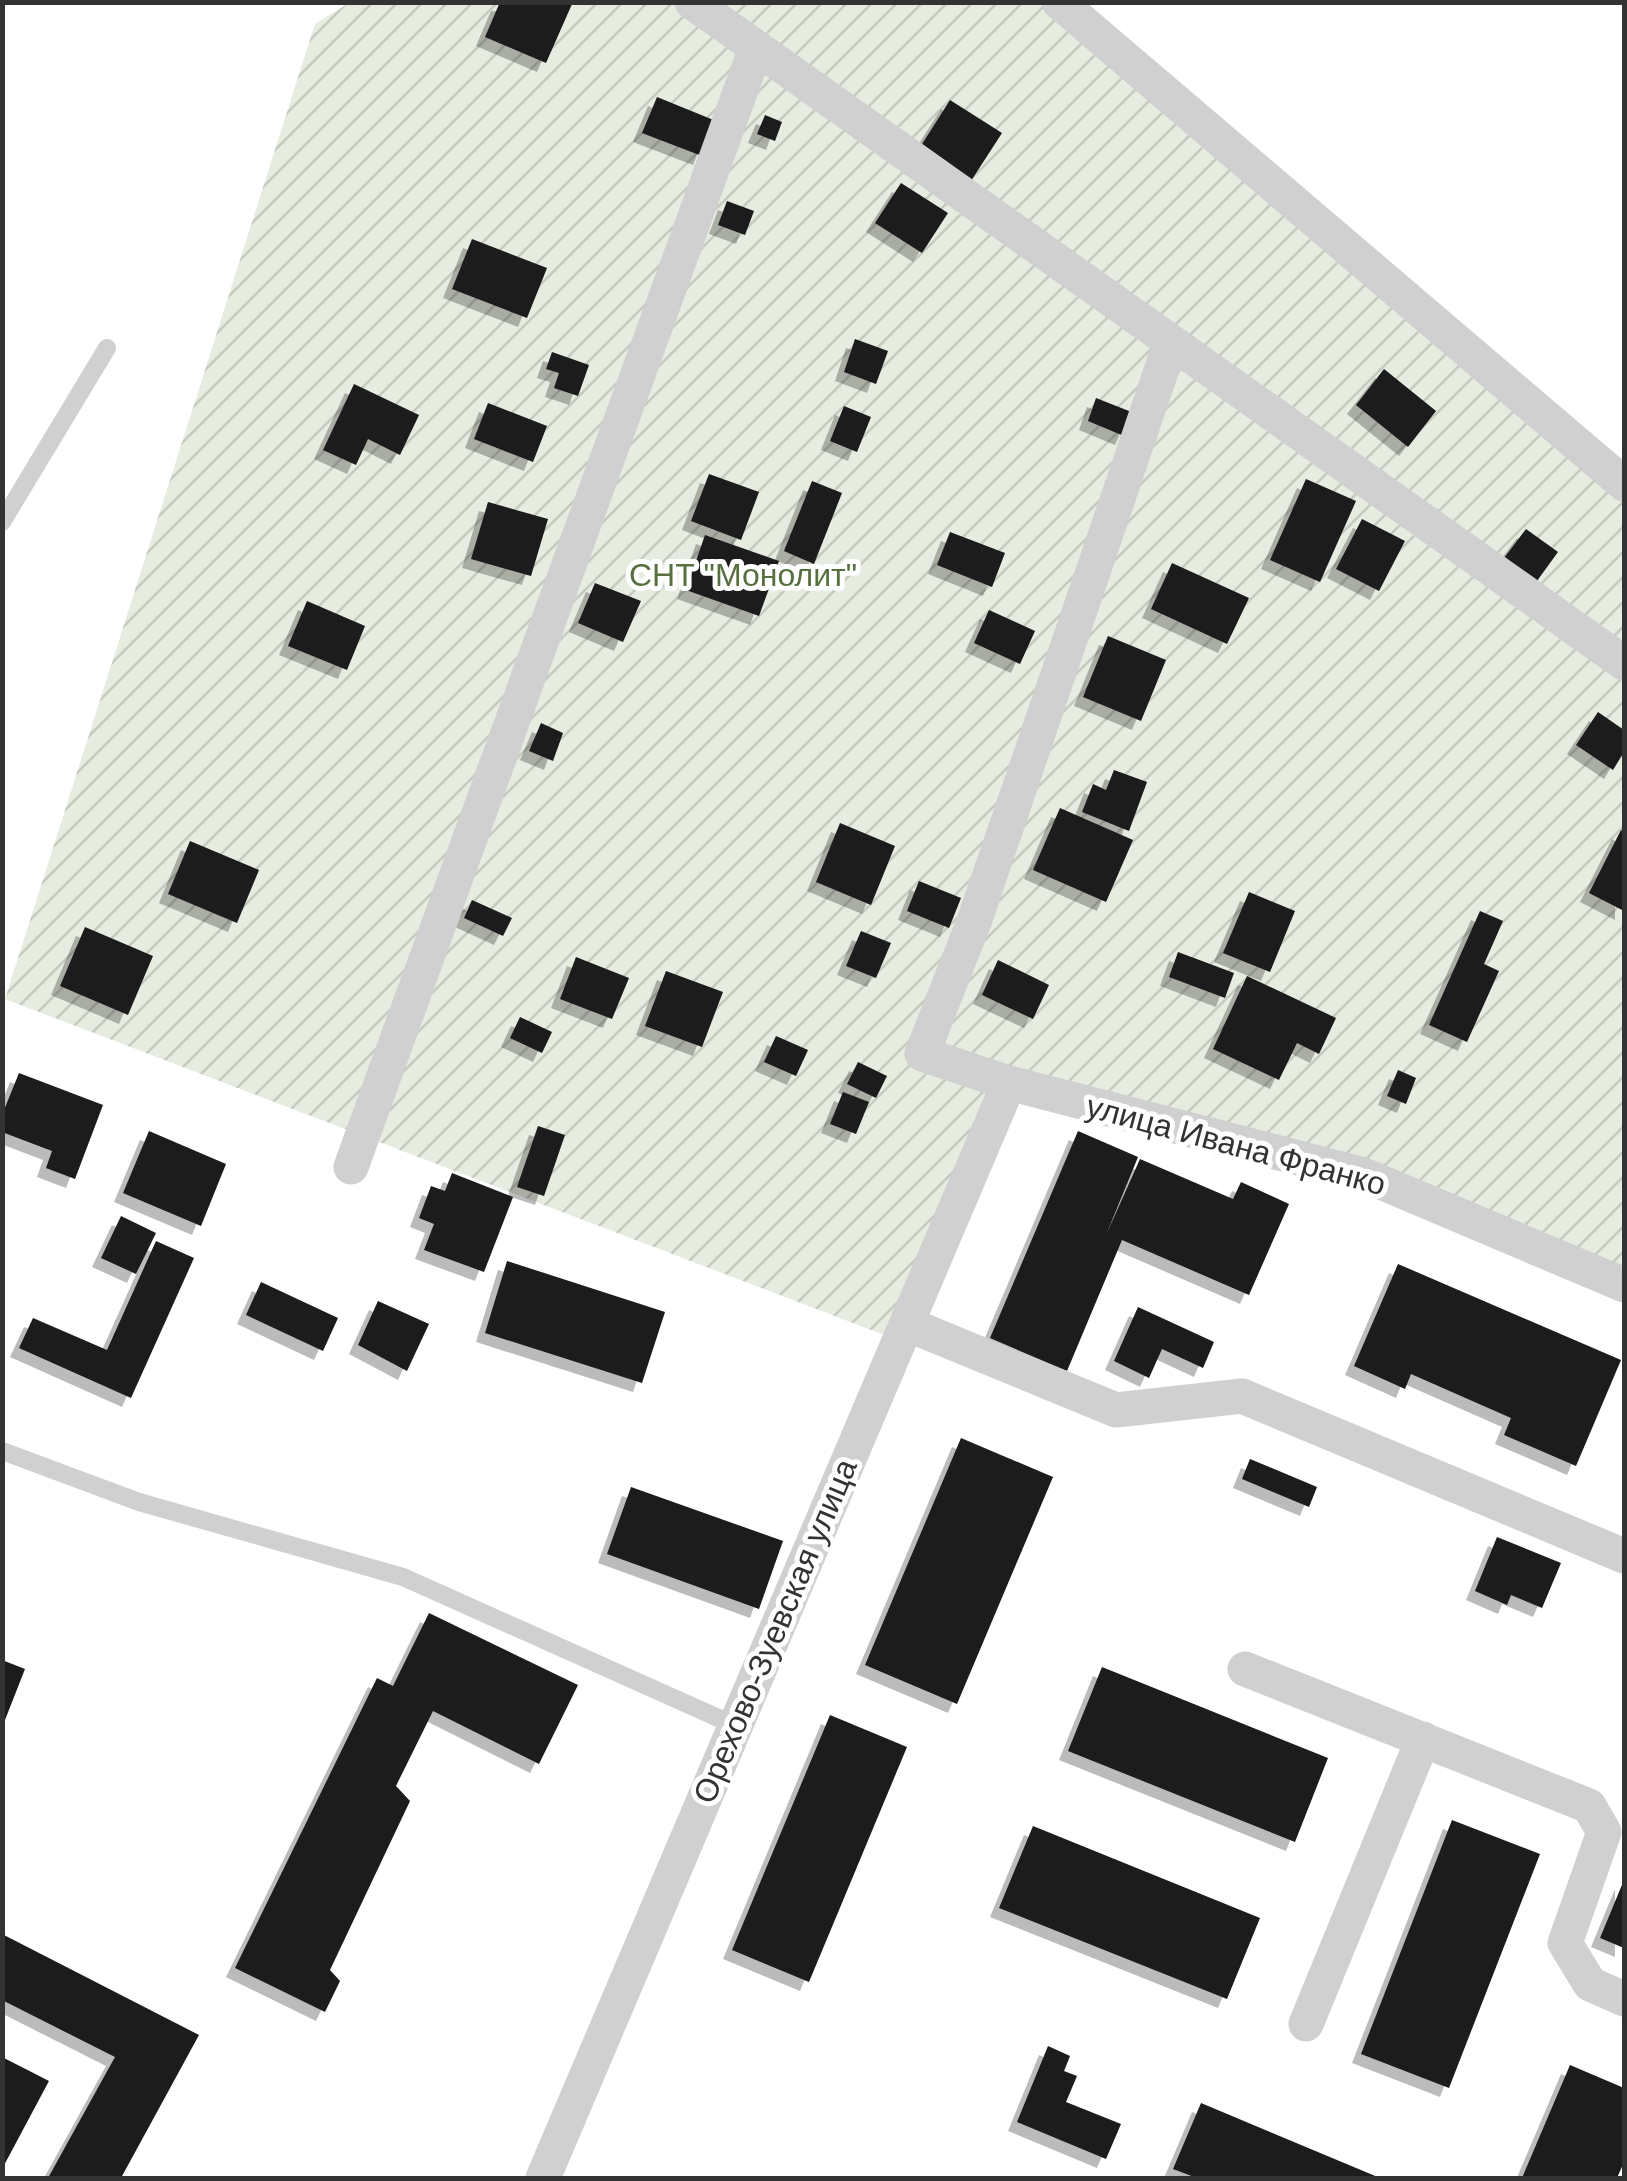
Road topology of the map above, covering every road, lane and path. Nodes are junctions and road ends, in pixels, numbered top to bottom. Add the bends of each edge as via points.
1 (692, 2) edge
2 (1059, 2) edge
3 (756, 48) junction
4 (1171, 342) junction
5 (106, 348) dead end
6 (1624, 484) edge
7 (2, 522) edge
8 (1624, 662) edge
9 (1009, 1084) junction
10 (351, 1167) dead end
11 (1624, 1286) edge
12 (907, 1324) junction
13 (2, 1451) edge
14 (1624, 1556) edge
15 (1246, 1669) dead end
16 (734, 1726) junction
17 (1423, 1739) junction
18 (1624, 1999) edge
19 (1306, 2024) dead end
20 (552, 2176) edge

1 - 3 street
2 - 6 street
3 - 4 street
3 - 10 street
4 - 8 street
4 - 9 street, улица Ивана Франко via 975,919 922,1054
5 - 7 lane
9 - 11 street, улица Ивана Франко via 1364,1175
9 - 12 street, Орехово-Зуевская улица
12 - 14 street via 1116,1410 1242,1396
12 - 16 street, Орехово-Зуевская улица
13 - 16 lane via 139,1502 403,1577
15 - 17 street
16 - 20 street, Орехово-Зуевская улица
17 - 18 street via 1589,1806 1604,1832 1565,1943 1590,1984
17 - 19 street

